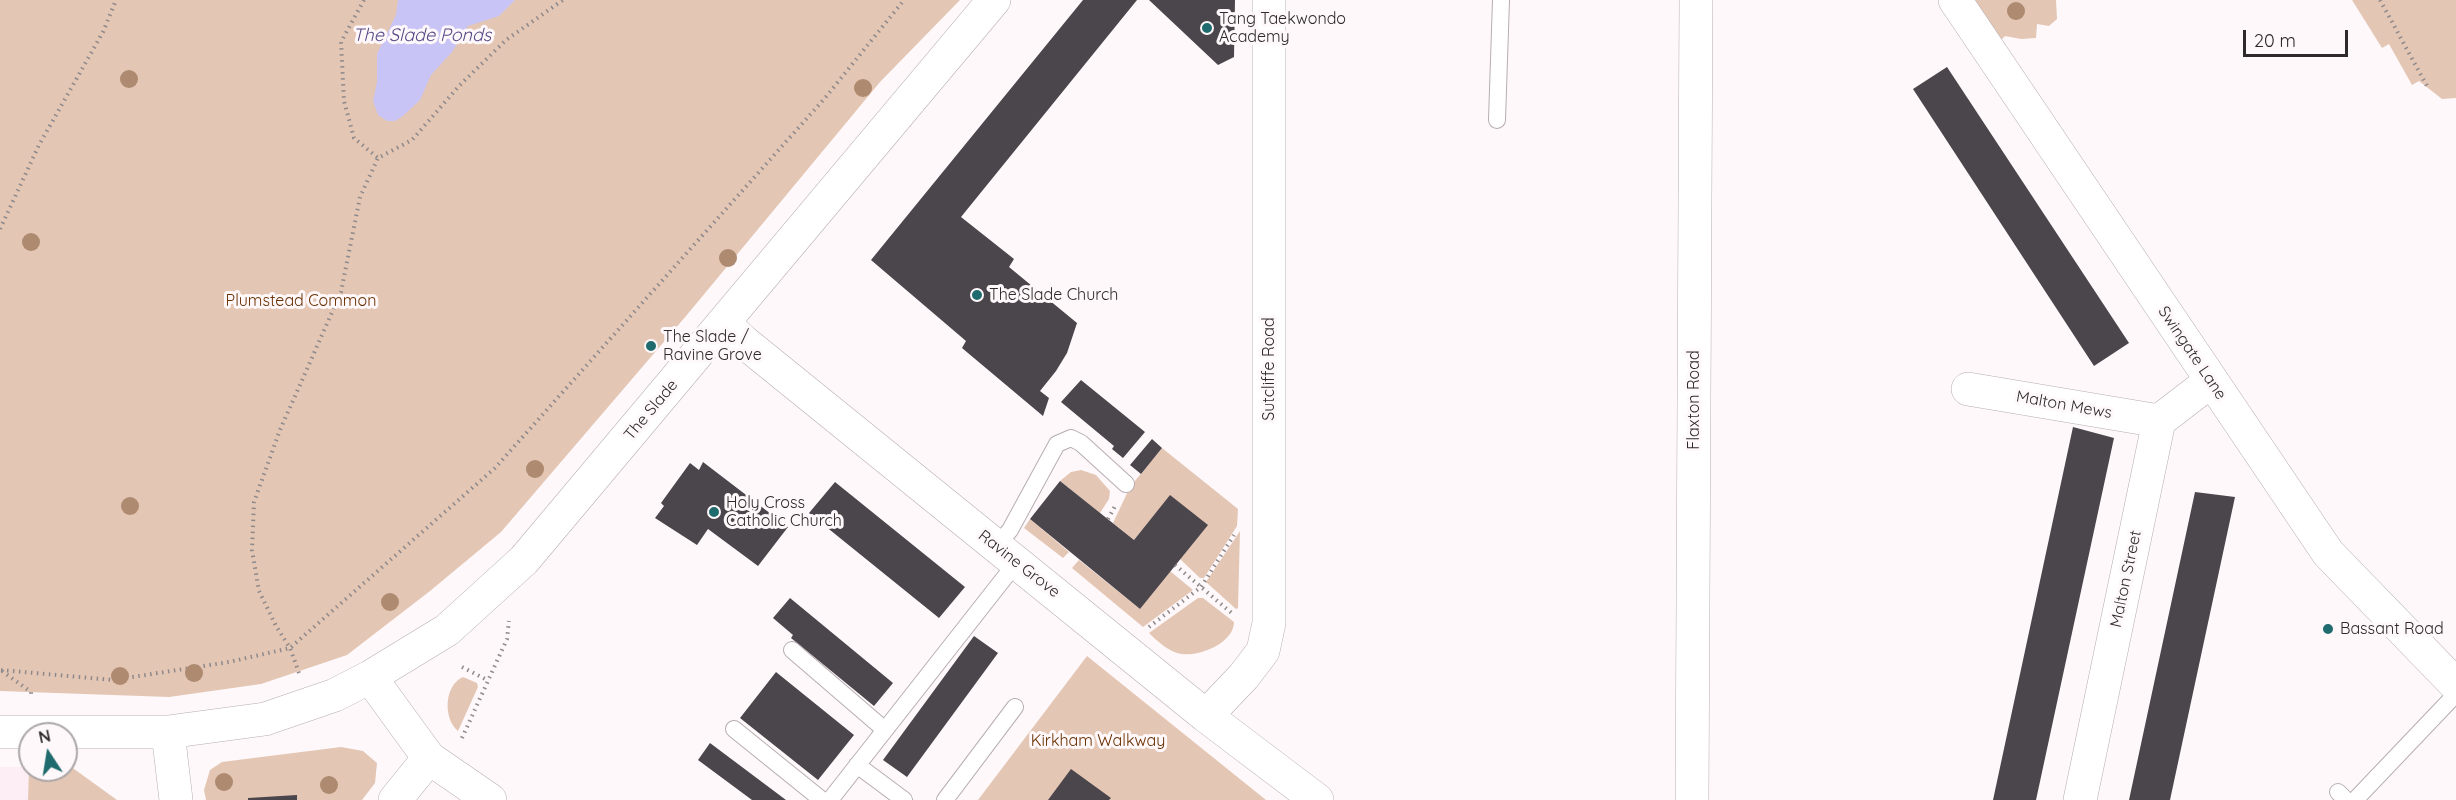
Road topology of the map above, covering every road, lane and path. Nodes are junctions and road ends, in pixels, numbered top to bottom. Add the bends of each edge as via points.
1 (116, 0) edge
2 (364, 0) edge
3 (563, 0) edge
4 (904, 0) edge
5 (994, 0) edge
6 (1269, 0) edge
7 (1501, 0) edge
8 (1696, 0) edge
9 (1955, 0) edge
10 (2380, 0) edge
11 (2427, 86) dead end
12 (1497, 120) dead end
13 (378, 158) junction
14 (0, 229) edge
15 (724, 323) junction
16 (2211, 381) junction
17 (1968, 389) dead end
18 (2159, 422) junction
19 (1126, 484) dead end
20 (1235, 534) dead end
21 (1006, 555) junction
22 (1175, 565) dead end
23 (1201, 587) junction
24 (1236, 616) dead end
25 (509, 621) dead end
26 (1141, 633) dead end
27 (290, 648) junction
28 (792, 650) dead end
29 (293, 658) dead end
30 (462, 667) dead end
31 (1, 670) edge
32 (370, 677) junction
33 (487, 680) junction
34 (2456, 685) edge
35 (2456, 694) edge
36 (1016, 707) dead end
37 (1206, 716) junction
38 (734, 729) dead end
39 (885, 730) junction
40 (0, 732) edge
41 (168, 732) junction
42 (460, 741) dead end
43 (429, 758) junction
44 (857, 765) junction
45 (176, 800) edge
46 (395, 800) edge
47 (490, 800) edge
48 (822, 800) edge
49 (830, 800) edge
50 (904, 800) edge
51 (945, 800) edge
52 (1317, 800) edge
53 (1692, 800) edge
54 (2080, 800) edge
55 (2355, 800) edge

1 - 14 path via 103,32 39,145
2 - 13 path via 341,42 344,101 354,138
3 - 13 path via 506,40 412,140
4 - 27 path via 825,98 495,468
5 - 15 street, The Slade
6 - 37 street, Sutcliffe Road via 1269,624 1263,651
7 - 12 lane
8 - 53 street, Flaxton Road
9 - 16 street, Swingate Lane
10 - 11 path
13 - 27 path via 360,197 341,291 280,430 254,502 252,550 259,591
15 - 21 street, Ravine Grove
15 - 32 street, The Slade via 524,560 447,630
16 - 18 street
16 - 34 street, Swingate Lane via 2328,553
17 - 18 street, Malton Mews
18 - 54 street, Malton Street
19 - 21 lane via 1081,442 1062,440 1010,530
20 - 23 path
21 - 37 street, Ravine Grove
21 - 39 lane
22 - 23 path
23 - 24 path
23 - 26 path
25 - 33 path via 507,639
27 - 29 path
27 - 31 path via 113,680
28 - 39 lane
30 - 33 path
32 - 41 street, The Slade via 334,695 265,719
32 - 43 street
33 - 42 path
35 - 55 lane
36 - 51 lane
37 - 52 street, Ravine Grove
38 - 48 lane
39 - 44 lane
40 - 41 street, The Slade
41 - 45 street
43 - 46 street
43 - 47 street
44 - 49 lane
44 - 50 lane

